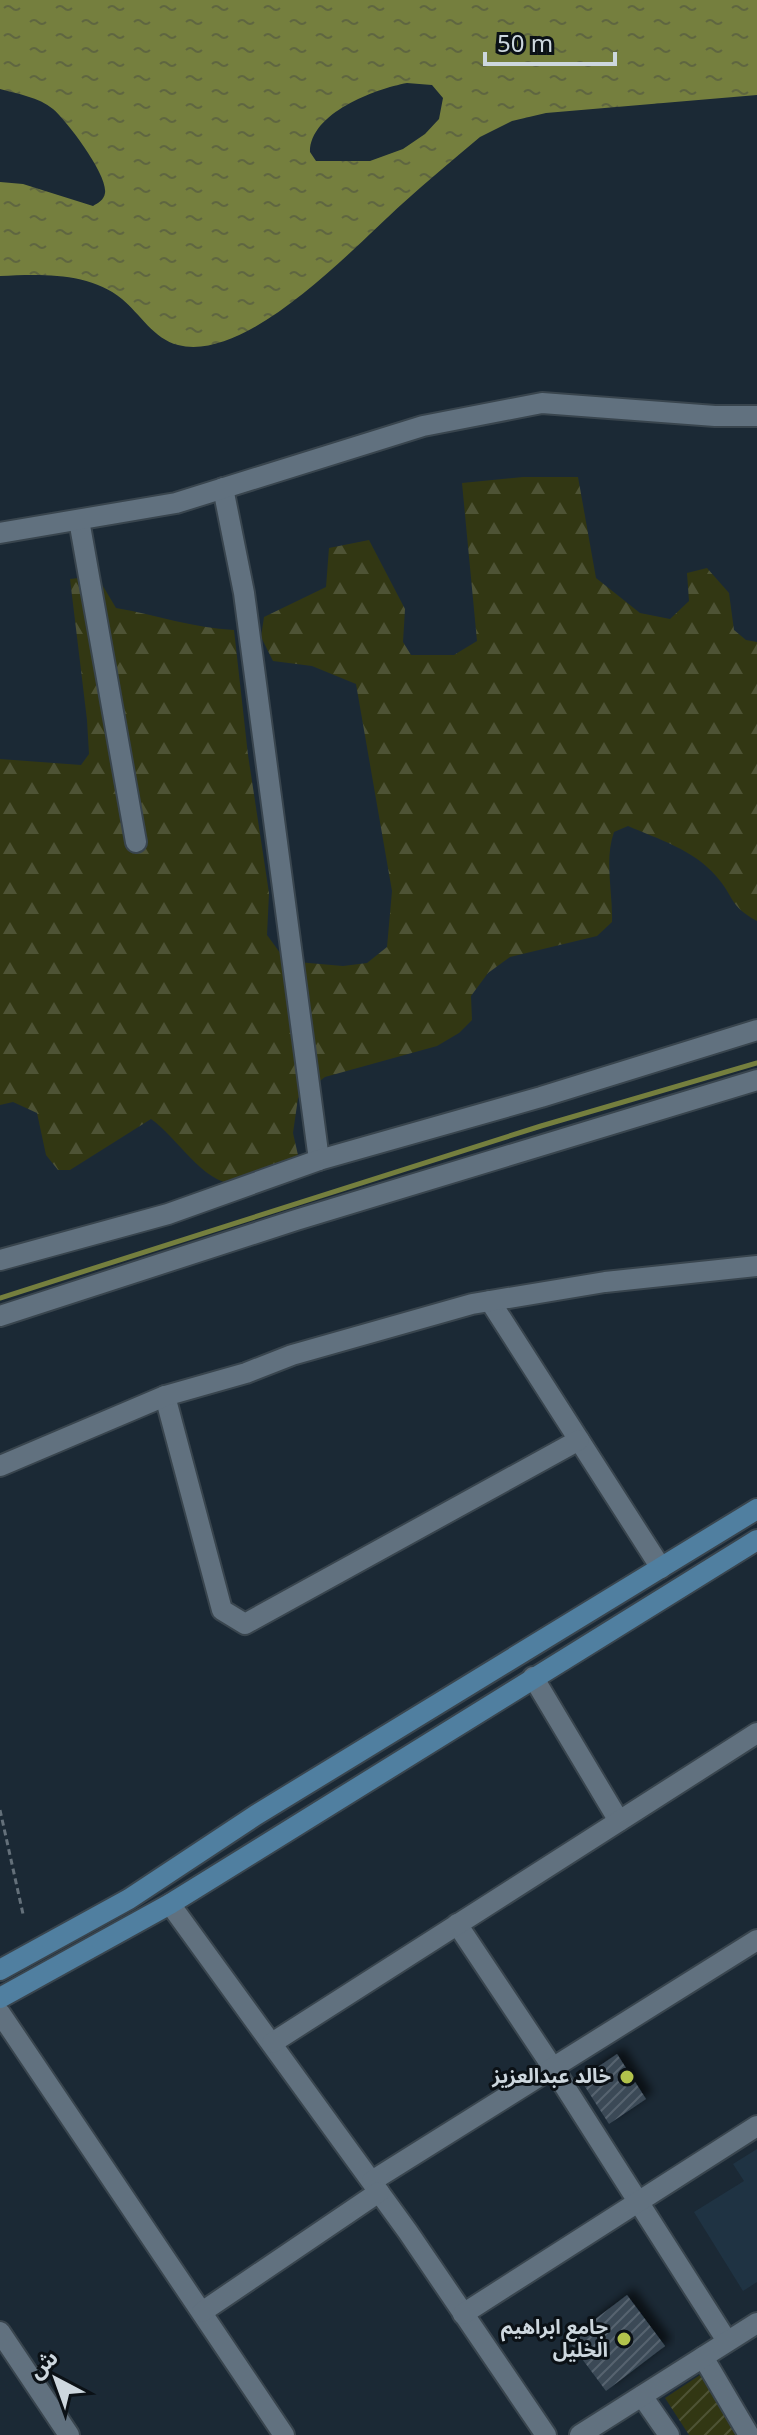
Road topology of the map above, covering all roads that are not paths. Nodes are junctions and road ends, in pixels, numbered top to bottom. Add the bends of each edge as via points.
1 (757, 416) edge
2 (223, 488) junction
3 (79, 520) junction
4 (0, 533) edge
5 (136, 842) dead end
6 (757, 1030) edge
7 (757, 1080) edge
8 (319, 1160) junction
9 (0, 1260) edge
10 (757, 1266) edge
11 (490, 1301) junction
12 (0, 1316) edge
13 (165, 1396) junction
14 (579, 1440) junction
15 (0, 1466) edge
16 (757, 1509) edge
17 (757, 1540) edge
18 (661, 1568) junction
19 (533, 1677) junction
20 (757, 1733) edge
21 (619, 1821) junction
22 (170, 1904) junction
23 (457, 1924) junction
24 (757, 1940) edge
25 (0, 1970) edge
26 (0, 1998) edge
27 (0, 2013) edge
28 (272, 2043) junction
29 (553, 2068) junction
30 (757, 2126) edge
31 (375, 2186) junction
32 (638, 2201) junction
33 (202, 2312) junction
34 (463, 2314) junction
35 (757, 2323) edge
36 (0, 2332) edge
37 (727, 2341) junction
38 (703, 2357) junction
39 (642, 2396) junction
40 (281, 2434) edge
41 (69, 2435) edge
42 (546, 2435) edge
43 (580, 2435) edge
44 (669, 2435) edge
45 (749, 2435) edge

1 - 2 street via 542,403 423,426
2 - 3 street via 176,503
2 - 8 street via 244,593
3 - 4 street
3 - 5 street
6 - 8 street
7 - 12 street
8 - 9 street via 168,1214
10 - 11 street
11 - 13 street
11 - 14 street
13 - 14 street via 222,1610 245,1624
13 - 15 street
14 - 18 street
16 - 18 main road
17 - 19 main road
18 - 25 main road via 256,1815 129,1899
19 - 21 street
19 - 22 main road
20 - 21 street
21 - 23 street
22 - 26 main road
22 - 28 street
23 - 28 street
23 - 29 street
24 - 29 street
27 - 33 street
28 - 31 street
29 - 31 street
29 - 32 street
30 - 32 street
31 - 33 street
31 - 34 street
32 - 34 street
32 - 37 street
33 - 40 street
34 - 42 street
35 - 37 street
36 - 41 street
37 - 38 street
38 - 39 street
38 - 45 street
39 - 43 street
39 - 44 street

